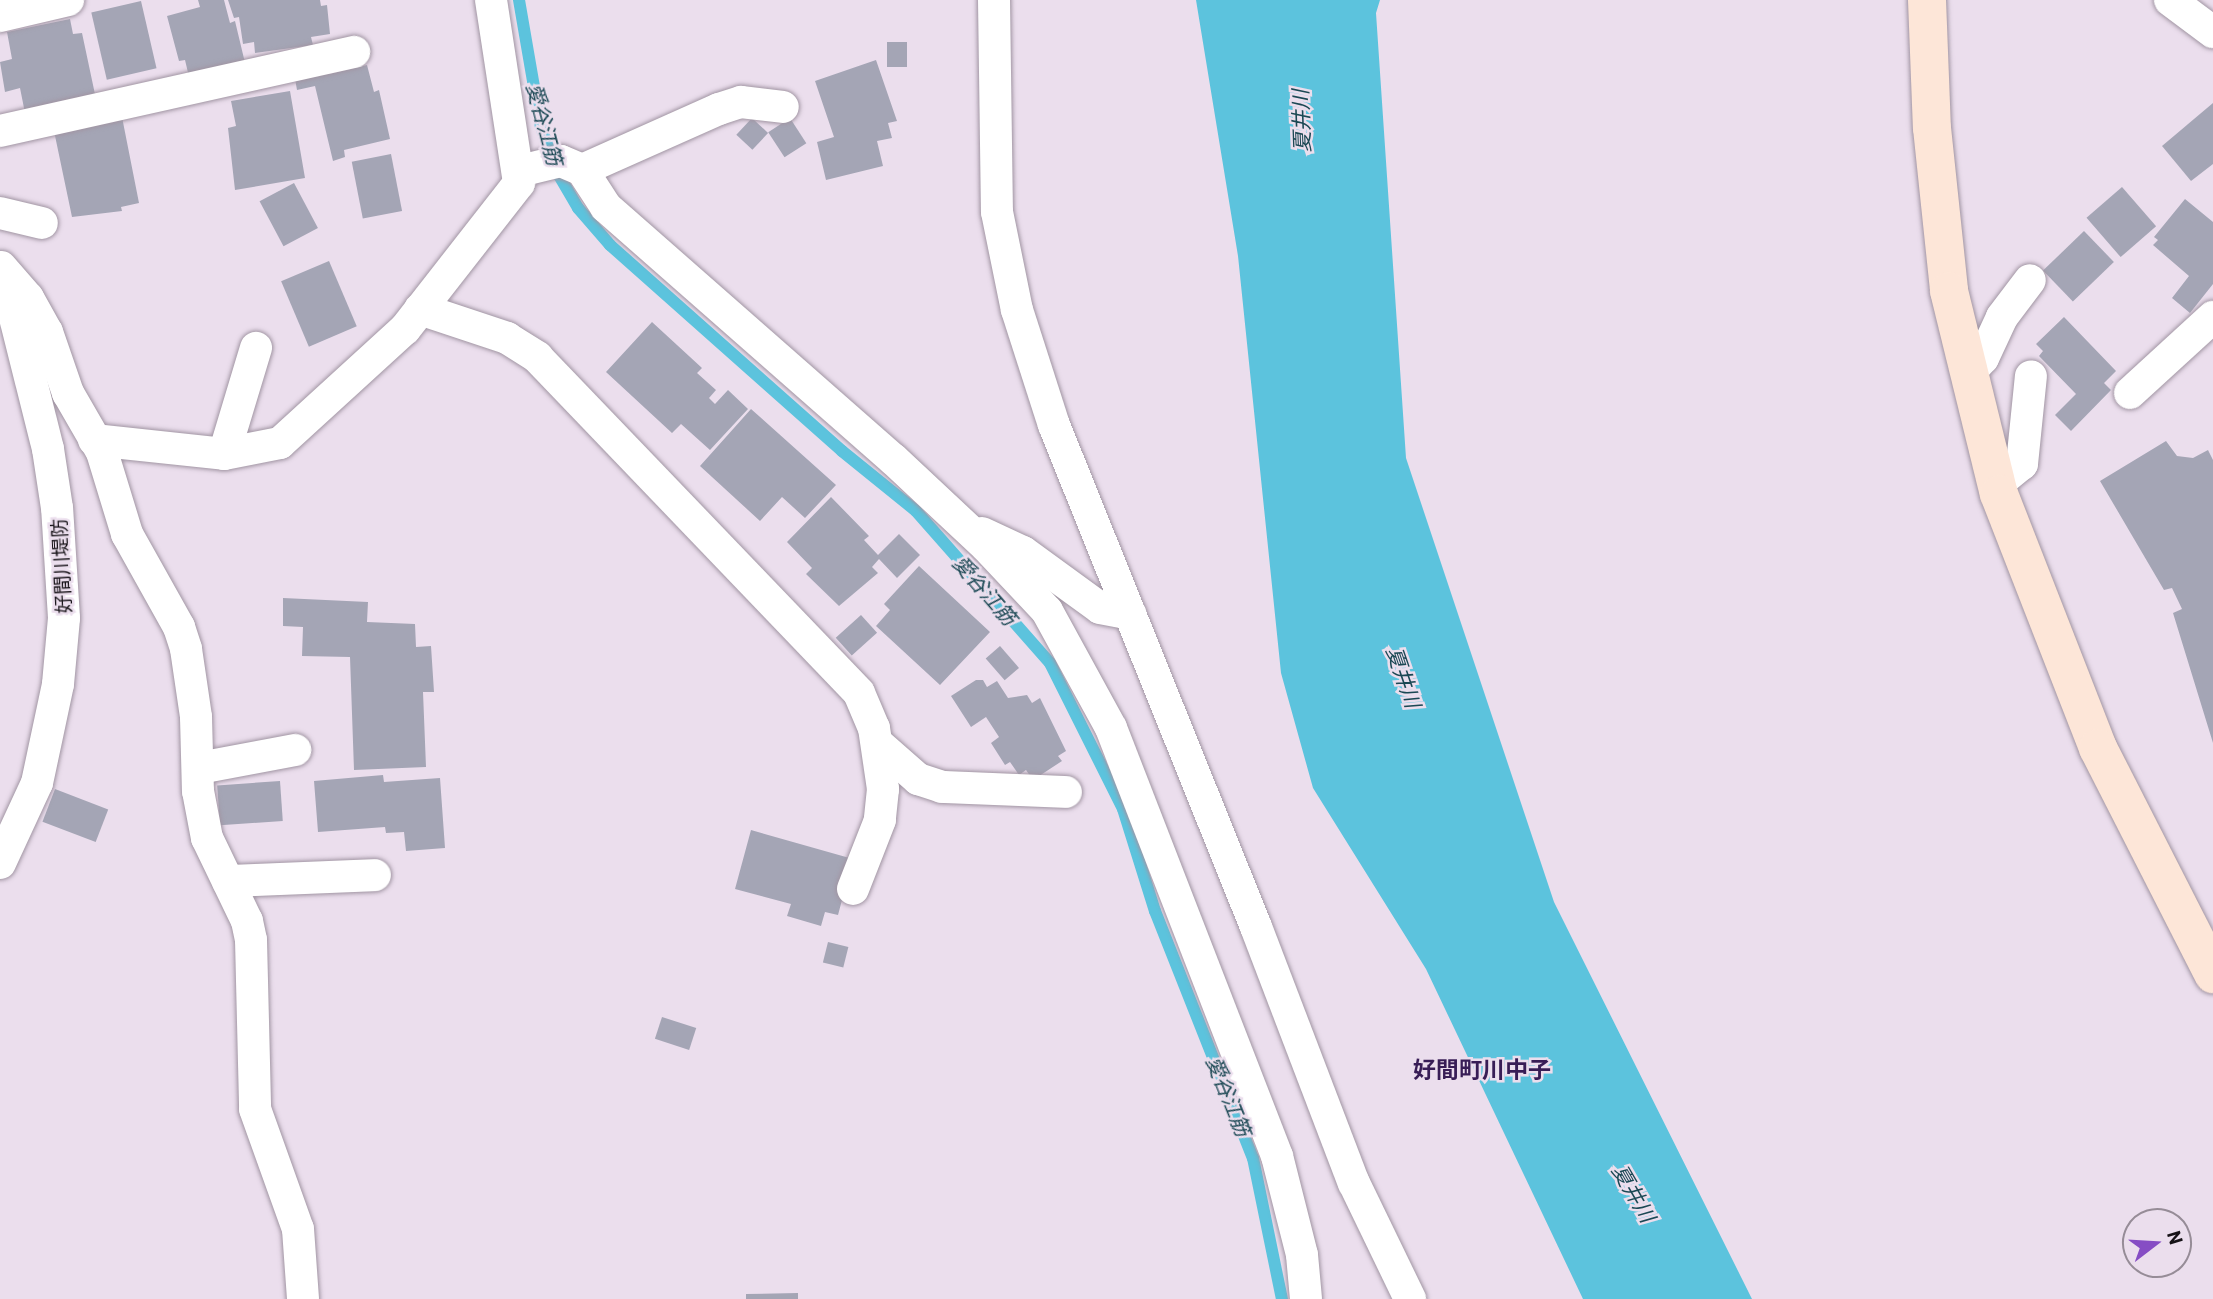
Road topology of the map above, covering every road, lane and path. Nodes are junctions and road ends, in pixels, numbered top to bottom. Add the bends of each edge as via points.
1 (68, 0) edge
2 (491, 0) edge
3 (994, 0) edge
4 (1927, 0) edge
5 (2170, 0) edge
6 (0, 16) edge
7 (2213, 32) edge
8 (354, 52) dead end
9 (783, 107) dead end
10 (0, 131) edge
11 (582, 170) junction
12 (520, 171) junction
13 (0, 212) edge
14 (42, 223) dead end
15 (0, 266) edge
16 (2030, 280) dead end
17 (420, 309) junction
18 (2213, 317) edge
19 (256, 348) dead end
20 (1968, 374) junction
21 (2031, 376) dead end
22 (2130, 393) dead end
23 (94, 440) junction
24 (224, 454) junction
25 (1997, 484) junction
26 (970, 531) junction
27 (1130, 614) junction
28 (877, 743) junction
29 (295, 750) dead end
30 (199, 768) junction
31 (1066, 792) dead end
32 (0, 863) edge
33 (375, 875) dead end
34 (228, 881) junction
35 (853, 889) dead end
36 (2213, 974) edge
37 (303, 1299) edge
38 (1306, 1299) edge
39 (1410, 1299) edge

1 - 6 street
2 - 12 street
3 - 27 street via 997,212 1017,310 1054,425
4 - 20 street via 1932,128 1949,291
5 - 7 street
8 - 10 street
9 - 11 street via 741,102
11 - 12 street via 561,161
11 - 26 street via 606,207
12 - 17 street via 519,183
13 - 14 street
15 - 23 street via 28,298 47,331 68,393
15 - 32 street, 好間川堤防 via 48,449 64,618 58,684 37,783
16 - 20 street via 2002,317 1983,358
17 - 24 street via 405,329 288,438 258,450
17 - 28 street via 508,338 537,357 859,693
18 - 22 street
19 - 24 street
20 - 25 street
21 - 25 street via 2022,464
23 - 24 street
23 - 30 street via 127,534 179,626 186,649
25 - 36 street via 2098,748
26 - 27 street via 988,534 1024,552 1100,608
26 - 38 street via 1047,611 1111,728 1277,1156 1302,1255
27 - 39 street via 1354,1183
28 - 31 street via 918,779 942,787
28 - 35 street via 883,789 880,820
29 - 30 street
30 - 34 street via 207,838
33 - 34 street
34 - 37 street via 251,940 255,1109 298,1229

